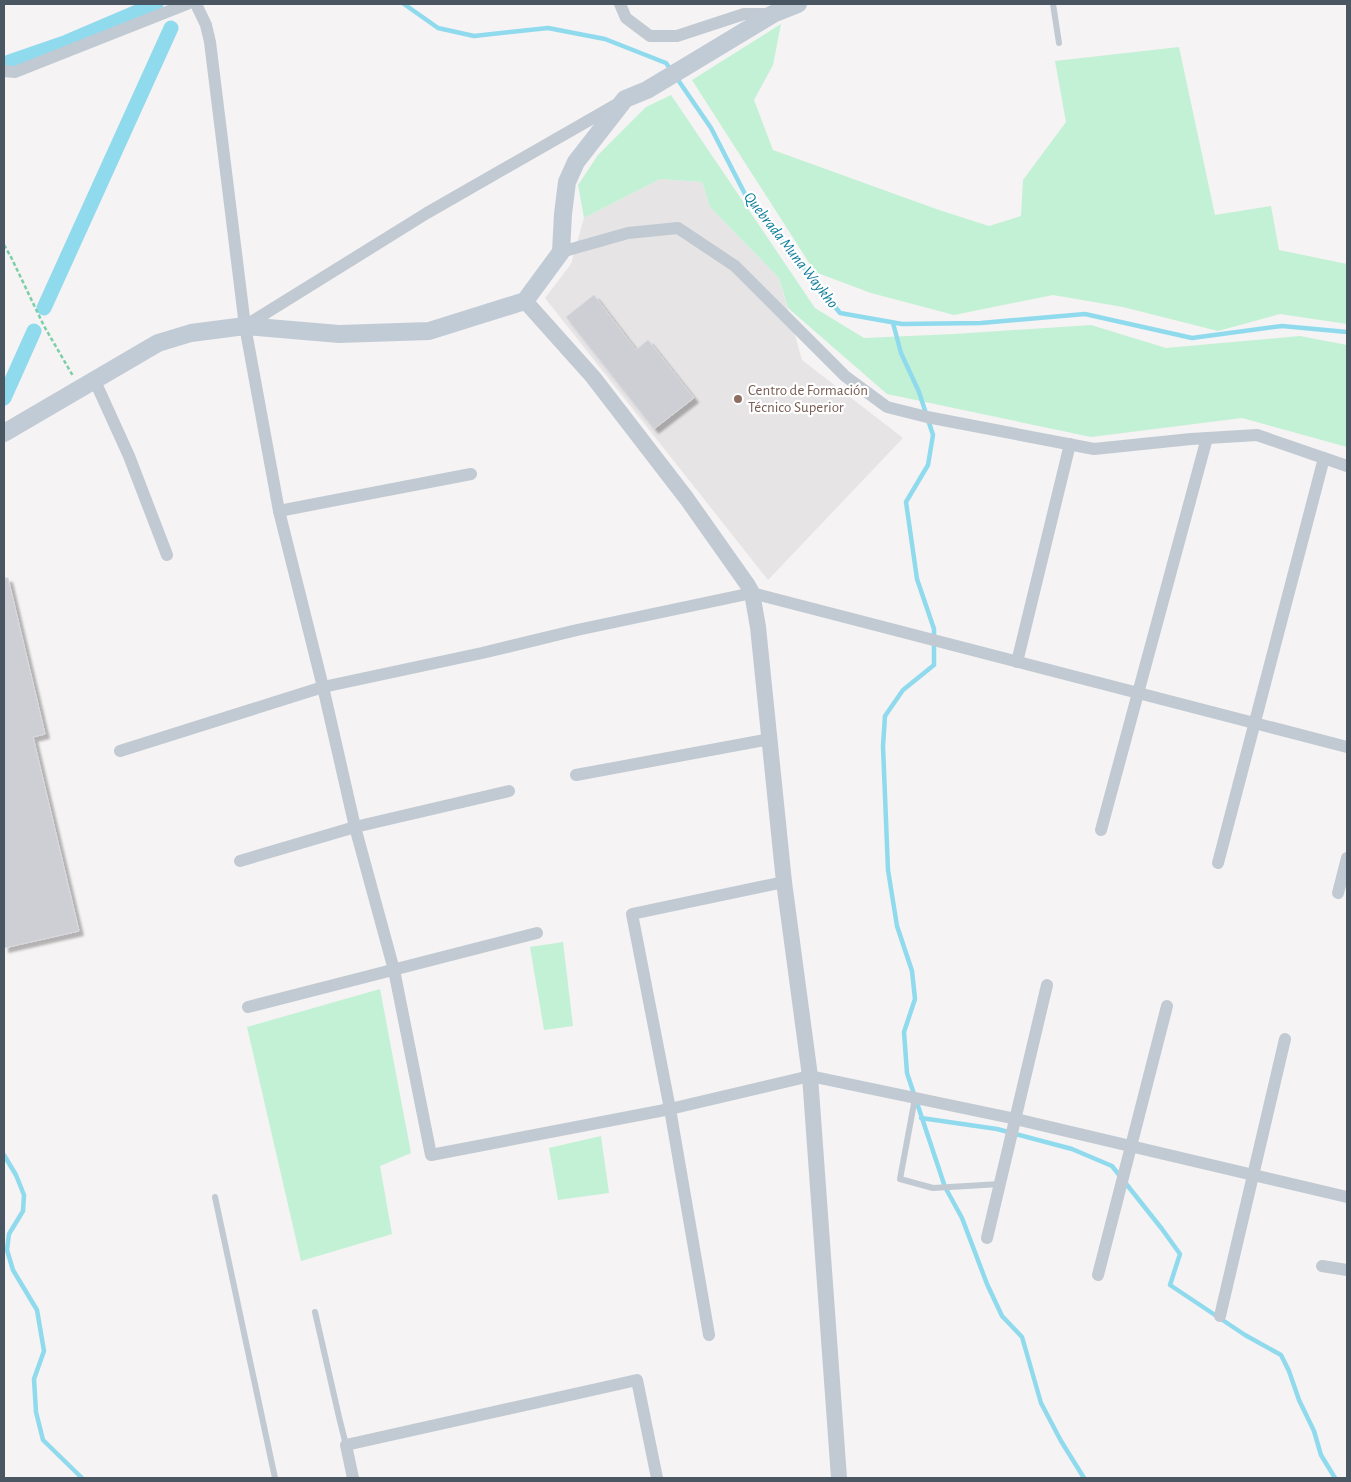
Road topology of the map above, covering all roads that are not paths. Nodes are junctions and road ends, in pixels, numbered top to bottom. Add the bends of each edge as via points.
1 (187, 4) edge
2 (196, 4) edge
3 (620, 4) edge
4 (798, 4) edge
5 (1053, 4) edge
6 (773, 14) junction
7 (1059, 43) dead end
8 (4, 71) edge
9 (625, 99) junction
10 (561, 252) junction
11 (525, 301) junction
12 (245, 326) junction
13 (87, 384) junction
14 (4, 433) edge
15 (1208, 438) junction
16 (1070, 444) junction
17 (1324, 458) junction
18 (1347, 466) edge
19 (472, 474) dead end
20 (279, 511) junction
21 (167, 555) dead end
22 (752, 593) junction
23 (1017, 662) junction
24 (323, 688) junction
25 (1138, 693) junction
26 (1255, 723) junction
27 (770, 739) junction
28 (1347, 747) edge
29 (120, 751) dead end
30 (576, 775) dead end
31 (509, 791) dead end
32 (354, 827) junction
33 (1101, 830) dead end
34 (1347, 858) edge
35 (240, 861) dead end
36 (1218, 863) dead end
37 (784, 882) junction
38 (1338, 892) dead end
39 (537, 934) dead end
40 (394, 970) junction
41 (1047, 985) dead end
42 (1167, 1006) dead end
43 (248, 1007) dead end
44 (1285, 1039) dead end
45 (810, 1076) junction
46 (915, 1098) junction
47 (670, 1109) junction
48 (1016, 1119) junction
49 (1131, 1146) junction
50 (1253, 1175) junction
51 (1000, 1184) junction
52 (215, 1196) dead end
53 (1347, 1197) edge
54 (987, 1238) dead end
55 (1322, 1266) dead end
56 (1347, 1270) edge
57 (1098, 1275) dead end
58 (315, 1312) dead end
59 (1220, 1316) dead end
60 (709, 1335) dead end
61 (346, 1445) junction
62 (275, 1478) edge
63 (353, 1478) edge
64 (657, 1478) edge
65 (839, 1478) edge

1 - 8 street via 15,72
2 - 12 street via 210,42
3 - 6 street via 626,18 650,36 677,36 744,14
4 - 6 main road
5 - 7 lane
6 - 9 main road via 648,90
9 - 10 main road via 576,162 568,182 562,214
9 - 12 street via 427,213
10 - 11 main road
10 - 16 street via 628,233 678,228 735,266 846,376 887,407
11 - 12 main road via 429,331 339,334
11 - 22 street via 593,377 687,499
12 - 13 main road via 191,333 166,340
12 - 20 street
13 - 14 main road
13 - 21 street via 129,456
15 - 16 street via 1094,449
15 - 17 street via 1256,435
15 - 25 street
16 - 23 street
17 - 18 street
17 - 26 street
19 - 20 street
20 - 24 street
22 - 23 street
22 - 24 street
22 - 27 street
23 - 25 street
24 - 29 street
24 - 32 street
25 - 26 street
25 - 33 street
26 - 28 street
26 - 36 street
27 - 30 street
27 - 37 street
31 - 32 street
32 - 35 street
32 - 40 street
34 - 38 street
37 - 45 street
37 - 47 street via 632,914
39 - 40 street
40 - 43 street
40 - 47 street via 431,1155
41 - 48 street
42 - 49 street
44 - 50 street
45 - 46 street
45 - 47 street
45 - 65 street
46 - 48 street
46 - 51 lane via 900,1179 932,1188
47 - 60 street
48 - 49 street
48 - 51 street
49 - 50 street
49 - 57 street
50 - 53 street
50 - 59 street
51 - 54 street
52 - 62 lane
55 - 56 street
58 - 61 lane
61 - 63 street
61 - 64 street via 636,1380

